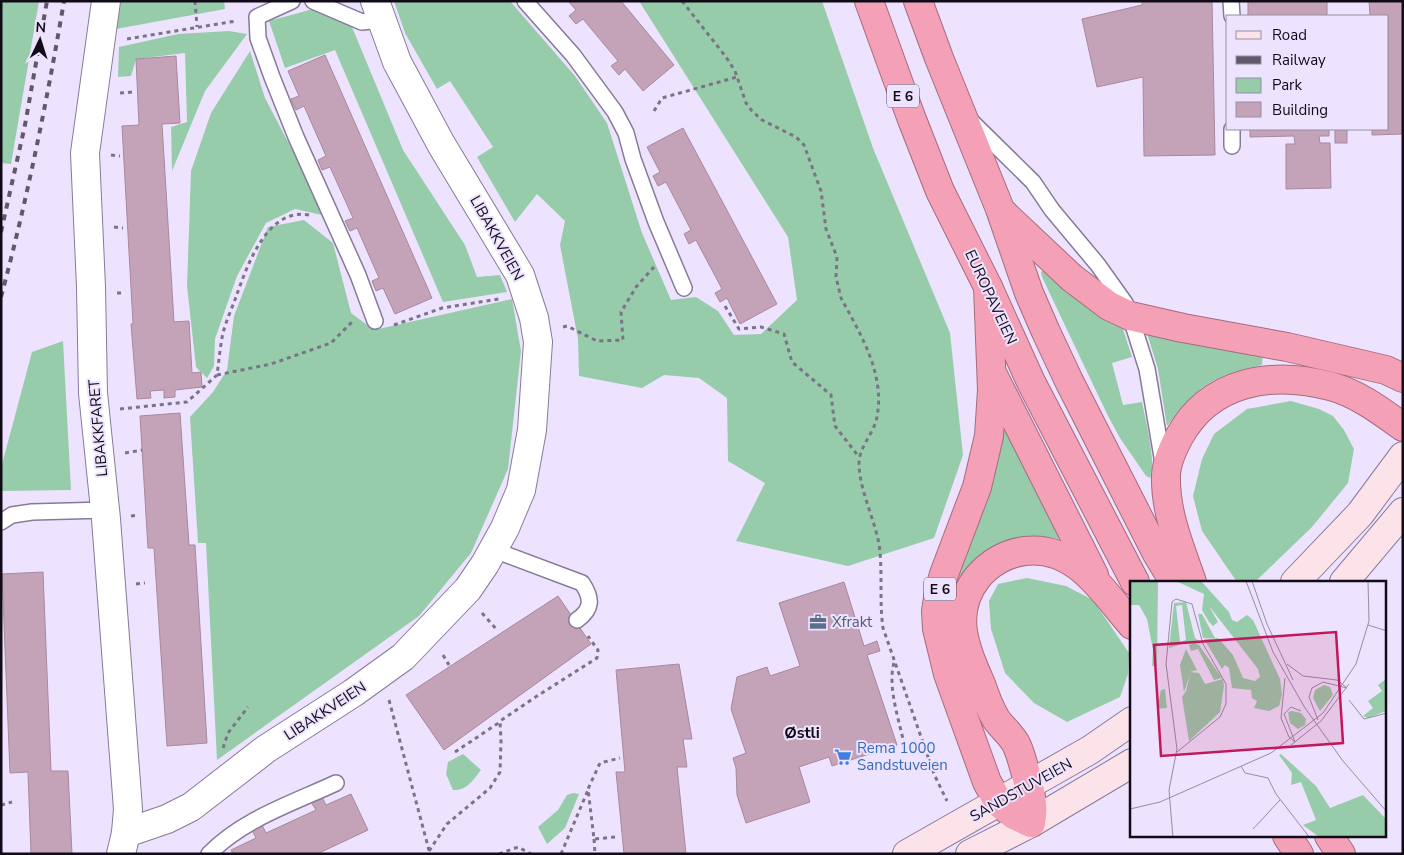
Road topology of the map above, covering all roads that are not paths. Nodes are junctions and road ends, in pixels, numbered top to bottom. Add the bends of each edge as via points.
1 (106, 1) edge
2 (292, 1) edge
3 (313, 1) edge
4 (525, 1) edge
5 (869, 1) edge
6 (918, 1) edge
7 (1231, 1) edge
8 (378, 11) edge
9 (1232, 15) edge
10 (959, 110) junction
11 (1232, 130) edge
12 (1232, 146) dead end
13 (1000, 210) junction
14 (988, 287) junction
15 (684, 288) dead end
16 (372, 315) road end
17 (1130, 316) junction
18 (991, 372) junction
19 (1403, 378) edge
20 (1403, 427) edge
21 (1403, 456) edge
22 (1165, 479) junction
23 (105, 510) junction
24 (1403, 512) edge
25 (1, 522) edge
26 (494, 550) junction
27 (1300, 578) edge
28 (1134, 581) edge
29 (1173, 581) edge
30 (1192, 581) edge
31 (1345, 581) edge
32 (1098, 584) junction
33 (577, 620) dead end
34 (1130, 623) edge
35 (1130, 722) edge
36 (1130, 764) edge
37 (336, 783) dead end
38 (1028, 787) junction
39 (999, 803) junction
40 (1031, 823) junction
41 (1288, 838) edge
42 (1330, 838) edge
43 (124, 844) edge
44 (209, 854) edge
45 (907, 854) edge
46 (970, 854) edge
47 (1298, 854) edge
48 (1340, 854) edge

1 - 23 street, LIBAKKFARET via 85,153 95,412
2 - 16 lane via 257,17 258,38 296,137 358,275
3 - 8 lane via 362,22
4 - 15 lane via 573,55 615,112 626,133 653,215
5 - 14 highway, EUROPAVEIEN / E 6 via 940,191
6 - 10 highway
7 - 9 lane
8 - 26 street, LIBAKKVEIEN via 397,62 441,144 520,275 534,318 538,342 532,430 521,490
10 - 13 highway
10 - 17 lane via 1033,182 1098,265 1125,303
11 - 12 lane
13 - 17 highway via 1072,278 1109,306
13 - 29 highway via 1029,293 1065,373
14 - 18 highway, E 6
14 - 28 highway, EUROPAVEIEN / E 6 via 1031,382
17 - 19 highway via 1297,349 1386,370
17 - 22 lane via 1147,369
18 - 32 highway, E 6
18 - 39 highway, E 6 via 985,459 944,574 936,610 937,629 948,674 987,782
20 - 22 highway via 1351,394 1330,386 1279,378 1252,381 1214,398 1195,413 1183,427 1173,448
21 - 27 main road via 1360,514
22 - 30 highway via 1172,522
23 - 25 lane via 32,512 12,515
23 - 43 street, LIBAKKFARET via 128,809
24 - 31 main road
26 - 33 lane via 582,584 590,599 586,614
26 - 43 street, LIBAKKVEIEN via 468,589 403,657 266,749 191,807
32 - 34 highway, E 6
32 - 38 highway, E 6 via 1072,560 1042,550 1025,551 995,561 982,572 964,600 962,628 965,645 996,718 1017,744
35 - 38 main road, SANDSTUVEIEN
36 - 40 main road
37 - 44 lane via 251,822
38 - 39 main road, SANDSTUVEIEN
38 - 40 highway, E 6 via 1032,804
39 - 40 highway
39 - 45 main road, SANDSTUVEIEN
40 - 46 main road
41 - 47 highway
42 - 48 highway

